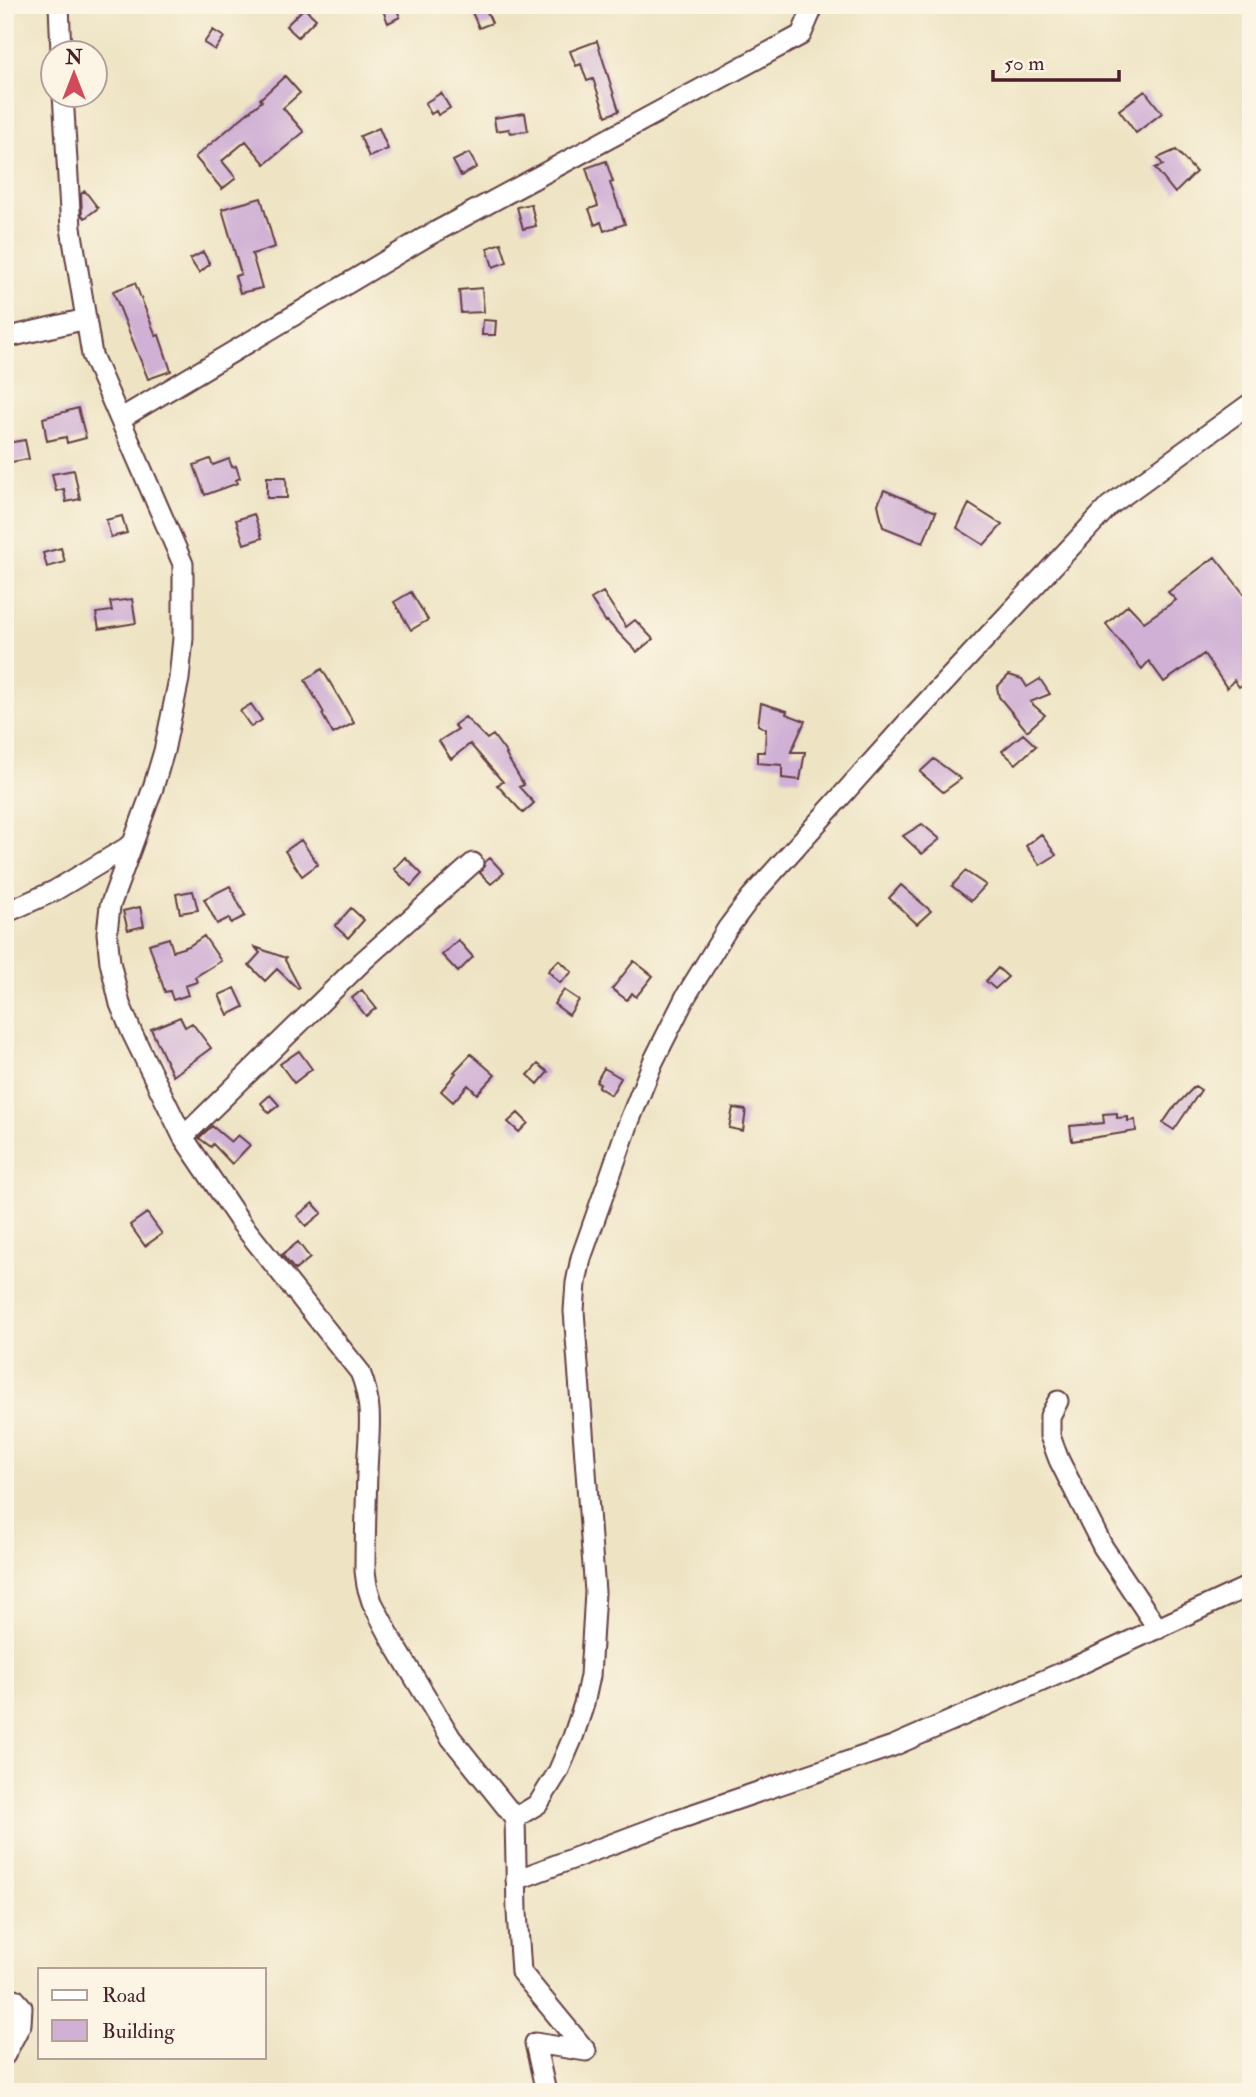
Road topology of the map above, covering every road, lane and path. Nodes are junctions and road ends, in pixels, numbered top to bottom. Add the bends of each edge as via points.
1 (58, 5) edge
2 (814, 5) edge
3 (60, 38) edge
4 (64, 108) edge
5 (86, 319) junction
6 (5, 338) edge
7 (1251, 403) edge
8 (120, 419) junction
9 (131, 845) junction
10 (473, 863) dead end
11 (5, 913) edge
12 (183, 1138) junction
13 (1058, 1401) dead end
14 (1251, 1585) edge
15 (1158, 1629) junction
16 (515, 1818) junction
17 (516, 1880) junction
18 (5, 1996) edge
19 (5, 2055) edge
20 (546, 2092) edge

1 - 3 street
2 - 8 street via 801,35 424,238
4 - 5 street via 71,228
5 - 6 street
5 - 8 street via 92,355
7 - 16 street via 1110,506 751,897 686,996 653,1062 581,1258 574,1311 595,1592 590,1676 558,1772 538,1804
8 - 9 street via 183,564 179,679 153,788
9 - 11 street via 54,891
9 - 12 street via 110,906 110,962 132,1033
10 - 12 street via 364,960
12 - 16 street via 242,1223 360,1372 370,1408 367,1586 393,1642 451,1738
13 - 15 street via 1050,1416 1050,1436 1059,1460 1102,1547
14 - 15 street
15 - 17 street via 893,1746
16 - 17 street
17 - 20 street via 521,1972 586,2051 535,2043
18 - 19 street via 22,2007 21,2024

